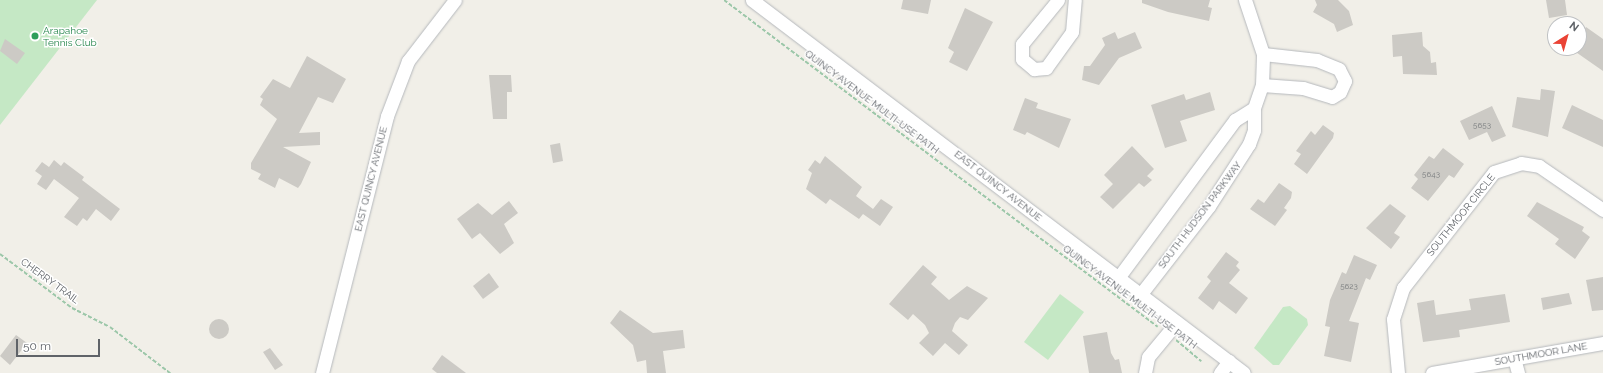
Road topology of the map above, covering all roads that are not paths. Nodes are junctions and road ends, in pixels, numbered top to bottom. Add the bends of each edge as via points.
1 (455, 0) edge
2 (752, 0) edge
3 (1058, 0) edge
4 (1075, 0) edge
5 (1246, 0) edge
6 (1264, 54) junction
7 (1262, 85) junction
8 (1254, 108) junction
9 (1603, 210) edge
10 (1118, 278) junction
11 (1140, 295) junction
12 (1177, 322) junction
13 (1603, 343) edge
14 (1514, 358) junction
15 (1228, 361) junction
16 (322, 373) edge
17 (1145, 373) edge
18 (1220, 373) edge
19 (1244, 373) edge
20 (1398, 373) edge
21 (1432, 373) edge
22 (1518, 373) edge

1 - 16 street, EAST QUINCY AVENUE via 408,62 387,116
2 - 10 street, EAST QUINCY AVENUE
3 - 4 street via 1022,44 1022,59 1034,69 1046,68 1069,36
5 - 6 street, SOUTH HUDSON PARKWAY
6 - 7 street, SOUTH HUDSON PARKWAY
6 - 7 street via 1317,60 1339,69 1345,81 1340,92 1332,97 1303,88
7 - 8 street, SOUTH HUDSON PARKWAY
8 - 10 street via 1235,120
8 - 11 street, SOUTH HUDSON PARKWAY via 1254,130 1243,158
9 - 20 street, SOUTHMOOR CIRCLE via 1539,166 1521,163 1494,172 1403,288 1393,319
10 - 11 street, EAST QUINCY AVENUE
11 - 12 street, EAST QUINCY AVENUE
12 - 15 street, EAST QUINCY AVENUE
12 - 17 street via 1148,357
13 - 14 street, SOUTHMOOR LANE
14 - 21 street, SOUTHMOOR LANE
14 - 22 street
15 - 18 street
15 - 19 street, EAST QUINCY AVENUE

